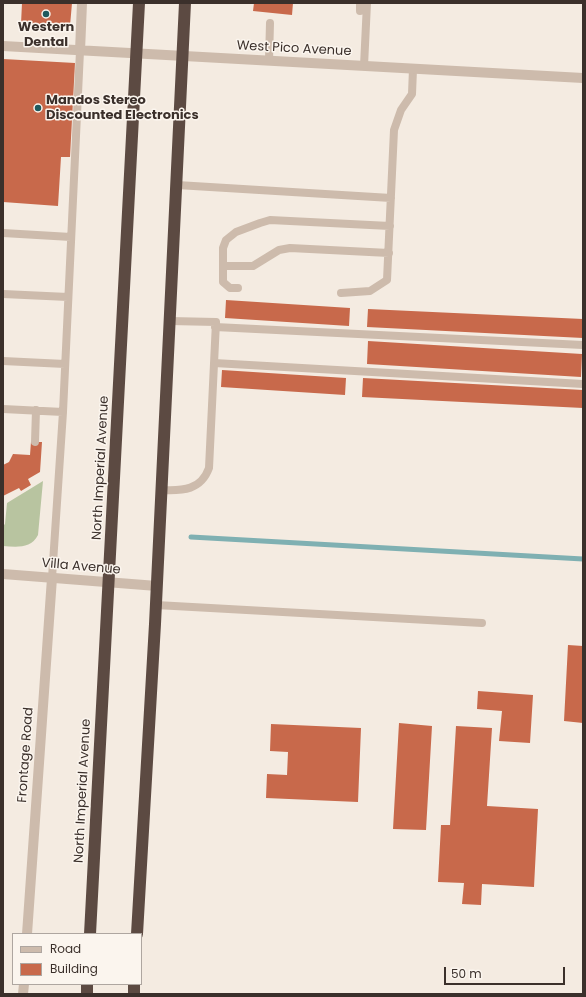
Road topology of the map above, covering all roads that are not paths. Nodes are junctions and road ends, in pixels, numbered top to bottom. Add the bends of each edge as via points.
1 (82, 3) edge
2 (139, 3) edge
3 (185, 3) edge
4 (367, 3) edge
5 (270, 23) dead end
6 (3, 46) edge
7 (80, 50) junction
8 (137, 53) junction
9 (184, 56) junction
10 (268, 60) junction
11 (364, 66) junction
12 (412, 68) junction
13 (583, 78) edge
14 (177, 185) junction
15 (391, 198) junction
16 (390, 226) junction
17 (3, 233) edge
18 (71, 237) junction
19 (389, 253) junction
20 (223, 266) junction
21 (238, 288) dead end
22 (341, 293) dead end
23 (3, 294) edge
24 (68, 297) junction
25 (170, 321) junction
26 (215, 327) junction
27 (583, 345) edge
28 (3, 361) edge
29 (214, 363) junction
30 (65, 364) junction
31 (583, 384) edge
32 (3, 409) edge
33 (36, 410) junction
34 (63, 412) junction
35 (35, 442) dead end
36 (162, 490) junction
37 (3, 574) edge
38 (52, 578) junction
39 (108, 582) junction
40 (157, 586) junction
41 (156, 605) junction
42 (482, 624) dead end
43 (27, 933) edge
44 (90, 933) edge
45 (137, 933) edge

1 - 7 street
2 - 8 highway, North Imperial Avenue
3 - 9 highway
4 - 11 lane
5 - 10 lane
6 - 7 street, West Pico Avenue
7 - 8 street, West Pico Avenue
7 - 18 lane
8 - 9 street, West Pico Avenue
8 - 39 highway, North Imperial Avenue
9 - 10 street, West Pico Avenue
9 - 14 highway
10 - 11 street, West Pico Avenue
11 - 12 street, West Pico Avenue
12 - 13 street, West Pico Avenue
12 - 15 lane via 412,94 401,110 394,130
14 - 15 lane
14 - 25 highway
15 - 16 lane
16 - 19 lane
16 - 20 lane via 270,220 242,230 226,240 223,248
17 - 18 lane
18 - 24 lane
19 - 20 lane via 290,248 279,250 253,266
19 - 22 lane via 387,280 370,291
20 - 21 lane via 224,282 230,288
23 - 24 lane
24 - 30 lane
25 - 26 lane via 216,322
25 - 36 highway
26 - 27 lane
26 - 29 lane
28 - 30 lane
29 - 31 lane
29 - 36 lane via 209,468 205,479 191,488 178,491
30 - 34 lane
32 - 33 lane
33 - 34 lane
33 - 35 lane
34 - 38 lane
36 - 40 highway
37 - 38 street, Villa Avenue
38 - 39 street, Villa Avenue
38 - 43 street, Frontage Road
39 - 40 street, Villa Avenue
39 - 44 highway, North Imperial Avenue
40 - 41 highway
41 - 42 lane
41 - 45 highway

